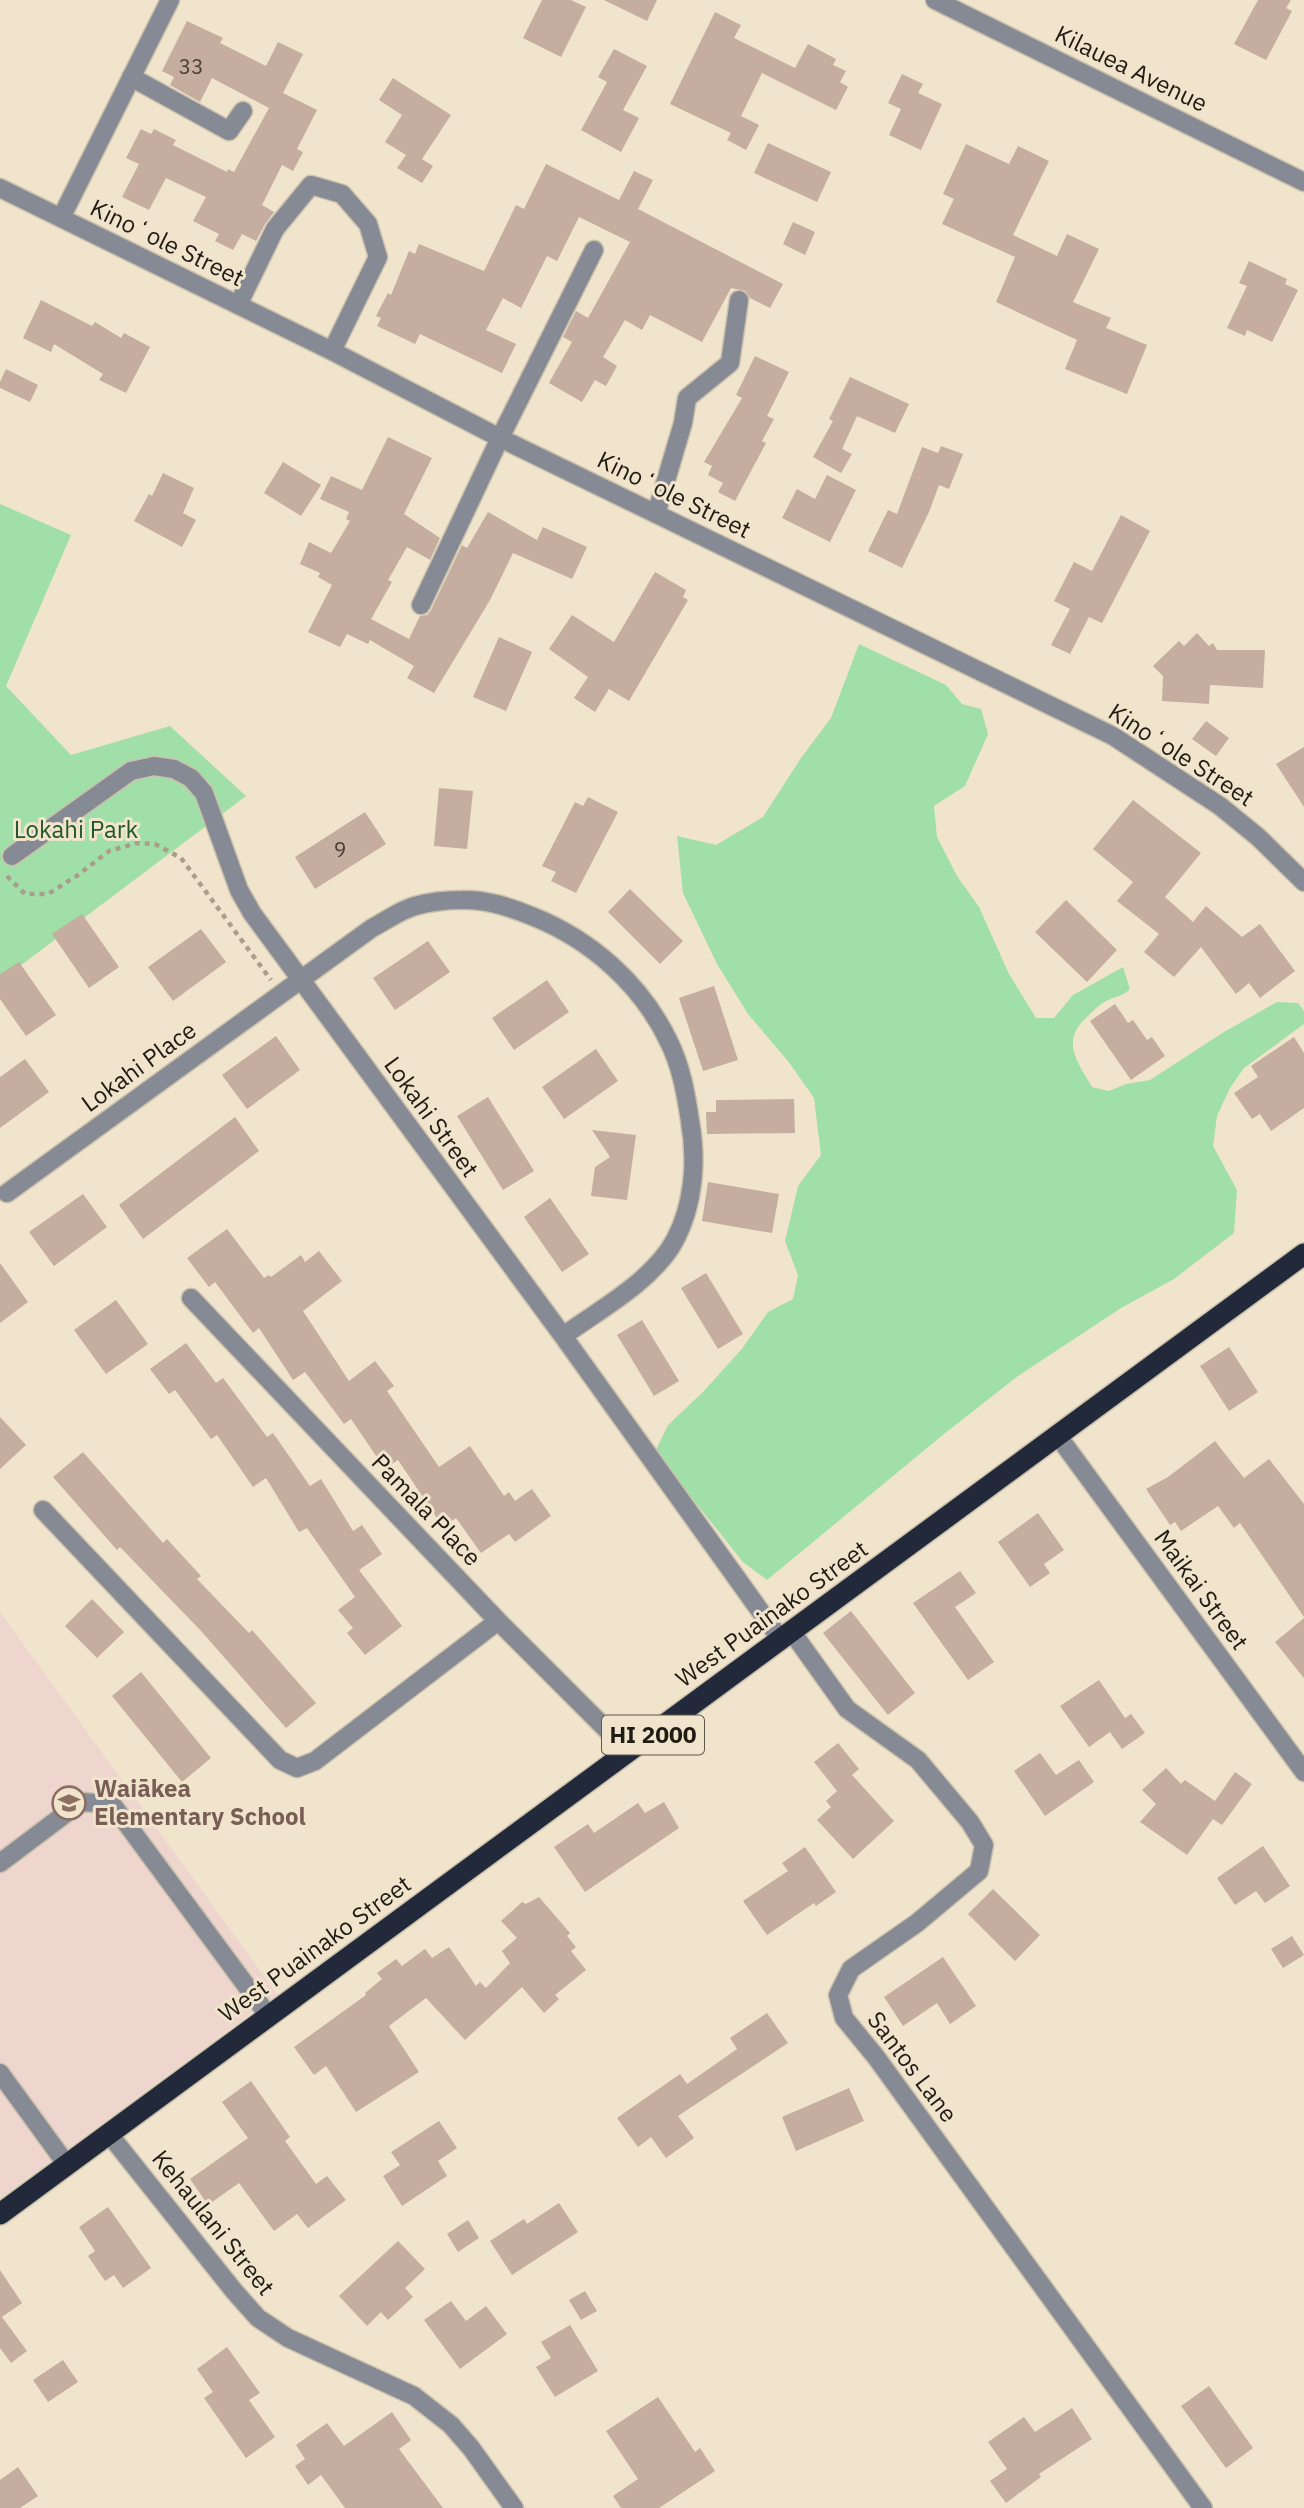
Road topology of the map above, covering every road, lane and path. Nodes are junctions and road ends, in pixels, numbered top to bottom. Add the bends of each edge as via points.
1 (170, 0) edge
2 (935, 0) edge
3 (131, 77) junction
4 (243, 111) dead end
5 (1304, 182) edge
6 (0, 188) edge
7 (61, 218) junction
8 (594, 250) dead end
9 (739, 300) dead end
10 (238, 305) junction
11 (332, 351) junction
12 (500, 438) junction
13 (656, 514) junction
14 (421, 605) dead end
15 (12, 856) dead end
16 (6, 874) dead end
17 (1304, 882) edge
18 (301, 981) junction
19 (281, 994) junction
20 (7, 1193) dead end
21 (1304, 1254) edge
22 (191, 1298) dead end
23 (563, 1336) junction
24 (1058, 1436) junction
25 (43, 1510) dead end
26 (498, 1621) junction
27 (786, 1636) junction
28 (629, 1752) junction
29 (1304, 1772) edge
30 (0, 1863) edge
31 (268, 2015) junction
32 (0, 2073) edge
33 (109, 2134) junction
34 (67, 2165) junction
35 (0, 2214) edge
36 (514, 2508) edge
37 (1203, 2508) edge

1 - 3 street
2 - 5 street, Kilauea Avenue
3 - 4 street via 229,131
3 - 7 street
6 - 7 street, Kinoʻole Street
7 - 10 street, Kinoʻole Street
8 - 12 street
9 - 13 street via 730,363 687,398
10 - 11 street, Kinoʻole Street
10 - 11 street via 275,229 311,185 342,194 368,225 378,257
11 - 12 street, Kinoʻole Street
12 - 13 street, Kinoʻole Street
12 - 14 street
13 - 17 street, Kinoʻole Street via 1113,736 1220,806
15 - 18 street, Lokahi Street via 131,771 155,766 174,769 191,778 204,793 239,890
16 - 19 path via 25,894 48,894 109,851 136,843 155,844 181,858
18 - 19 street, Lokahi Place
18 - 23 street, Lokahi Street
18 - 23 street, Lokahi Place via 372,928 414,906 463,899 508,906 583,942 614,967 642,999 668,1039 685,1084 695,1167 687,1212 674,1242 644,1278
19 - 20 street, Lokahi Place
21 - 24 highway, West Puainako Street / HI 2000
22 - 26 street, Pamala Place
23 - 27 street, Lokahi Street
24 - 27 highway, West Puainako Street / HI 2000
24 - 29 street, Maikai Street
25 - 26 street via 280,1760 297,1768 315,1761
26 - 28 street, Pamala Place
27 - 28 highway, West Puainako Street / HI 2000
27 - 37 street, Santos Lane via 847,1709 918,1760 984,1845 979,1871 917,1923 851,1969 838,1995 844,2018
28 - 31 highway, West Puainako Street / HI 2000
30 - 31 street via 81,1802 112,1804
31 - 33 highway, West Puainako Street / HI 2000
32 - 34 street
33 - 34 highway, West Puainako Street / HI 2000
33 - 36 street, Kehaulani Street via 258,2318 288,2338 414,2396 451,2425
34 - 35 highway, West Puainako Street / HI 2000

